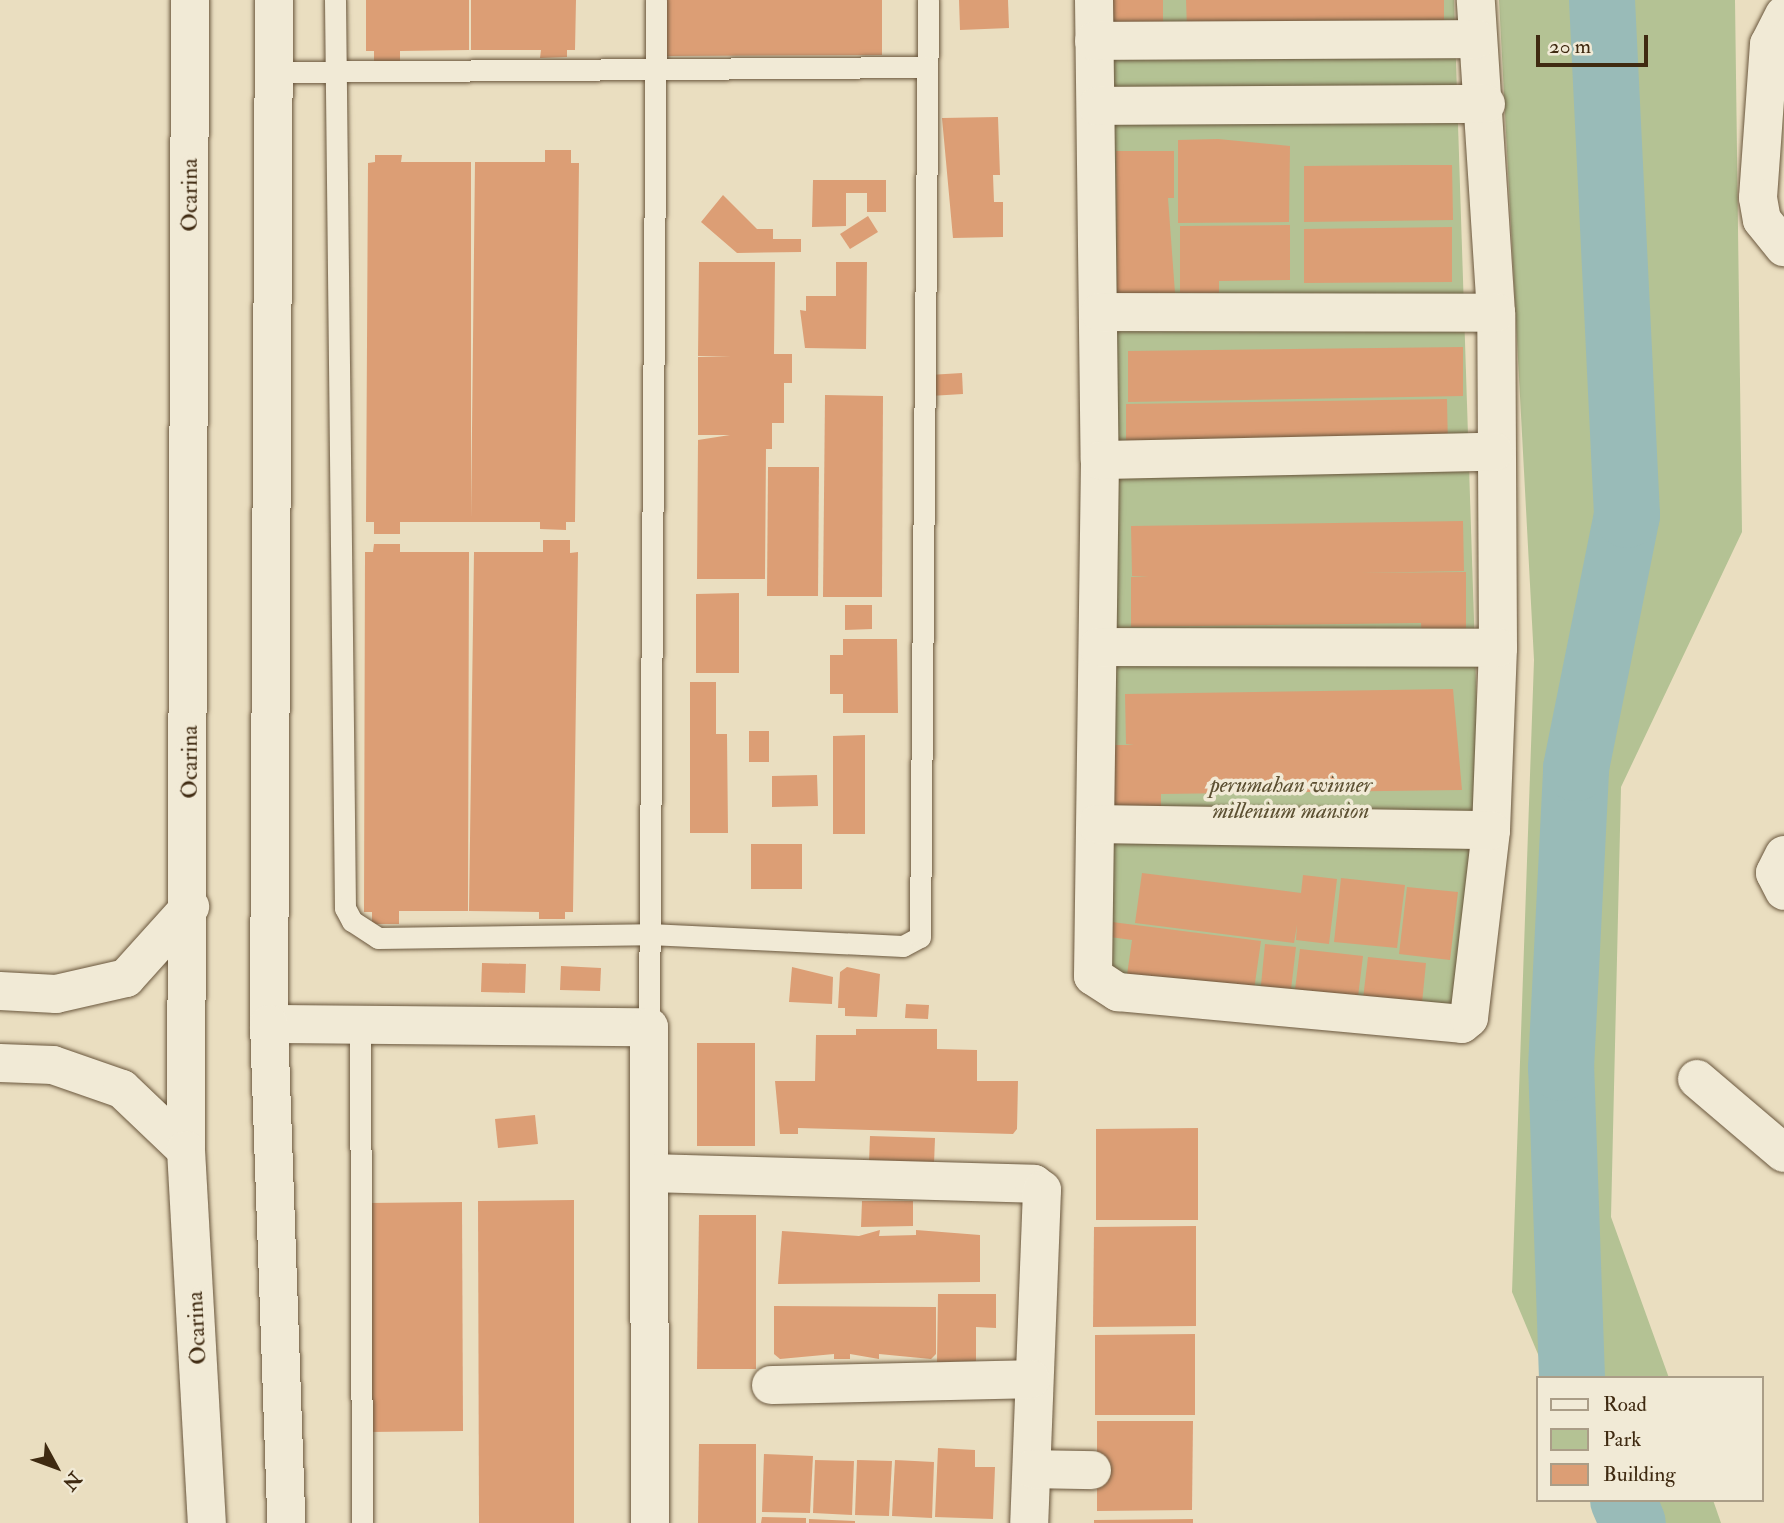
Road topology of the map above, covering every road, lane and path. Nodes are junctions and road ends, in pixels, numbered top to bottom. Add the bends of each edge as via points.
1 (190, 0) edge
2 (274, 0) edge
3 (335, 0) edge
4 (656, 0) edge
5 (928, 0) edge
6 (1094, 0) edge
7 (1476, 0) edge
8 (1784, 15) edge
9 (1477, 39) junction
10 (1094, 41) junction
11 (925, 67) junction
12 (335, 69) junction
13 (275, 72) junction
14 (657, 74) junction
15 (1486, 104) junction
16 (1097, 106) junction
17 (1784, 247) edge
18 (1100, 312) junction
19 (1496, 313) junction
20 (1494, 452) junction
21 (1100, 460) junction
22 (1098, 648) junction
23 (1498, 648) junction
24 (1097, 824) junction
25 (1491, 830) junction
26 (1784, 855) edge
27 (1784, 891) edge
28 (190, 908) junction
29 (649, 934) junction
30 (0, 991) edge
31 (360, 1023) junction
32 (269, 1024) junction
33 (649, 1027) junction
34 (0, 1063) edge
35 (1697, 1079) dead end
36 (187, 1150) junction
37 (1784, 1153) edge
38 (649, 1173) junction
39 (1031, 1379) junction
40 (771, 1385) dead end
41 (1032, 1469) junction
42 (1092, 1470) dead end
43 (207, 1523) edge
44 (286, 1523) edge
45 (362, 1523) edge
46 (650, 1523) edge
47 (1029, 1523) edge

1 - 28 street, Ocarina
2 - 13 street
3 - 12 lane
4 - 14 lane
5 - 11 lane
6 - 10 street
7 - 9 street
8 - 17 street via 1769,44 1758,198 1762,220
9 - 10 street
9 - 15 street
10 - 16 street
11 - 14 lane
11 - 29 lane via 919,937 903,946
12 - 13 lane
12 - 14 lane
12 - 29 lane via 345,908 378,938
13 - 32 street
14 - 29 lane
15 - 16 street
15 - 19 street
16 - 18 street
18 - 19 street
18 - 21 street
19 - 20 street
20 - 21 street
20 - 23 street
21 - 22 street
22 - 23 street
22 - 24 street
23 - 25 street
24 - 25 street
24 - 25 street via 1093,976 1104,986 1462,1024 1469,1018
26 - 27 street via 1775,873
28 - 30 street via 125,978 56,993
28 - 36 street, Ocarina
29 - 33 lane
31 - 32 street
31 - 33 street
31 - 45 lane
32 - 44 street
33 - 38 street
34 - 36 street via 54,1066 122,1089
35 - 37 street
36 - 43 street, Ocarina
38 - 39 street via 1038,1186
38 - 46 street
39 - 40 street
39 - 41 street
41 - 42 street
41 - 47 street

